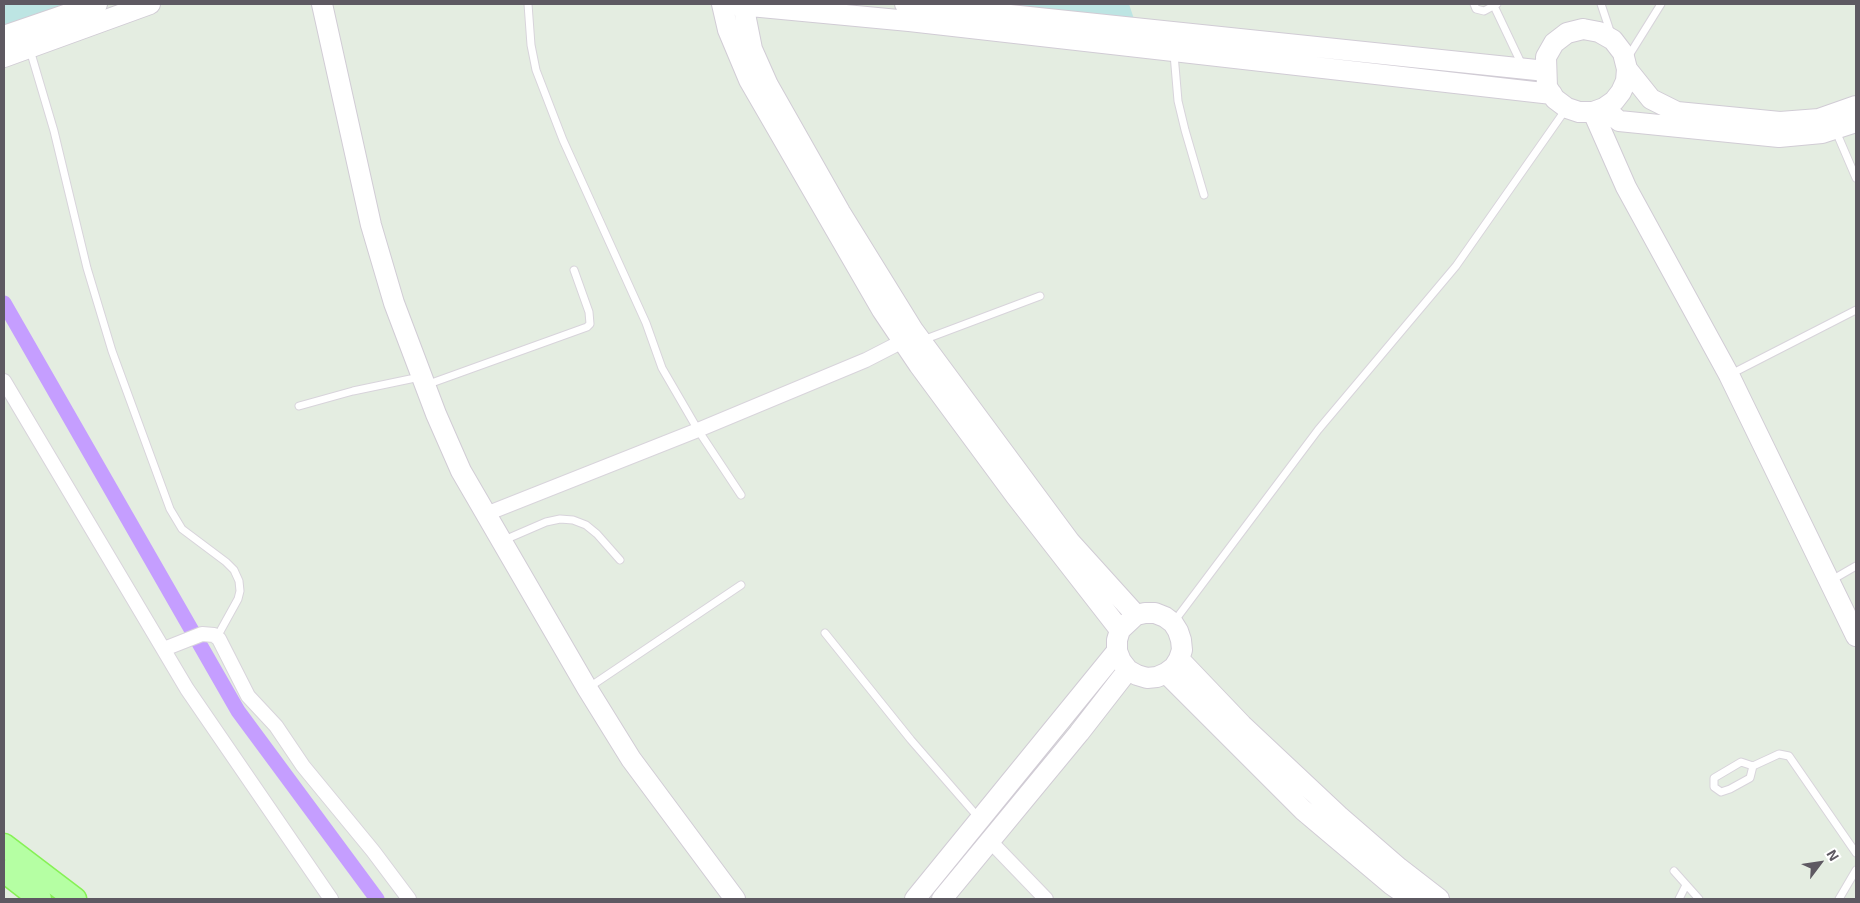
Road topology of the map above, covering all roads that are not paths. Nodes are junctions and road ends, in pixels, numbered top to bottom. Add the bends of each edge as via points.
1 (97, 4) edge
2 (150, 4) edge
3 (528, 4) edge
4 (722, 4) edge
5 (738, 4) edge
6 (905, 4) edge
7 (1474, 4) edge
8 (1600, 4) edge
9 (1661, 4) edge
10 (1496, 5) edge
11 (323, 8) edge
12 (4, 36) edge
13 (1613, 40) junction
14 (29, 48) junction
15 (1174, 51) junction
16 (4, 57) edge
17 (1626, 65) junction
18 (1524, 69) junction
19 (1546, 71) junction
20 (1552, 94) junction
21 (1856, 106) edge
22 (1567, 108) junction
23 (1598, 110) junction
24 (1834, 122) junction
25 (1856, 122) edge
26 (1856, 178) edge
27 (1204, 195) dead end
28 (574, 270) dead end
29 (1040, 296) dead end
30 (1855, 312) edge
31 (912, 341) junction
32 (1729, 375) junction
33 (4, 381) edge
34 (423, 381) junction
35 (299, 406) dead end
36 (698, 430) junction
37 (741, 495) dead end
38 (486, 514) junction
39 (502, 541) junction
40 (620, 560) dead end
41 (1856, 566) edge
42 (1830, 581) junction
43 (741, 585) dead end
44 (1136, 615) junction
45 (1173, 623) junction
46 (1120, 630) junction
47 (825, 633) dead end
48 (1856, 634) edge
49 (217, 637) junction
50 (164, 649) junction
51 (1117, 651) junction
52 (1172, 666) junction
53 (1128, 670) junction
54 (587, 688) junction
55 (1753, 766) junction
56 (980, 820) junction
57 (990, 842) junction
58 (4, 845) edge
59 (1856, 853) edge
60 (1856, 870) edge
61 (1674, 871) dead end
62 (4, 872) edge
63 (1686, 885) junction
64 (40, 899) edge
65 (75, 899) edge
66 (331, 899) edge
67 (409, 899) edge
68 (735, 899) edge
69 (915, 899) edge
70 (942, 899) edge
71 (1046, 899) edge
72 (1412, 899) edge
73 (1439, 899) edge
74 (1679, 899) edge
75 (1699, 899) edge
76 (1840, 899) edge

1 - 12 street
2 - 14 street
3 - 36 lane via 536,70 563,140 646,323 662,368
4 - 31 street via 728,30 766,112 860,272
5 - 15 street
5 - 31 street via 752,49 768,85
6 - 18 street
7 - 10 lane via 1476,9 1484,11
8 - 13 lane
9 - 17 lane
10 - 18 lane
11 - 34 street via 371,225 394,303
13 - 17 street via 1623,53
13 - 19 street via 1591,30 1567,33 1554,43 1546,57
14 - 16 street
14 - 49 lane via 112,350 170,509 182,529 226,562 239,581 238,599
15 - 20 street
15 - 27 lane via 1178,101
17 - 23 street via 1626,81 1621,92 1614,101
17 - 24 street via 1652,99 1678,112 1780,122 1819,119
18 - 19 street
19 - 20 street via 1547,87
20 - 22 street
21 - 24 street
22 - 23 street via 1579,112
22 - 45 lane via 1456,266 1318,430
23 - 24 street via 1619,121 1779,137 1822,133
23 - 32 street via 1626,188
24 - 25 street
24 - 26 lane
28 - 34 lane via 589,312 590,324 587,327
29 - 31 lane
30 - 32 lane
31 - 36 street
31 - 44 street via 1070,542
31 - 46 street via 1015,495
32 - 42 street
33 - 50 street
34 - 35 lane via 353,391
34 - 38 street via 461,471
36 - 37 lane
36 - 38 street
38 - 39 street
39 - 40 lane via 546,522 573,520 597,534
39 - 54 street
41 - 42 lane
42 - 48 street
43 - 54 lane
44 - 45 street via 1156,613
44 - 46 street
45 - 52 street via 1182,640 1182,650
46 - 51 street
47 - 56 lane
49 - 50 street via 202,634
49 - 67 street via 248,696 276,726 303,766
50 - 66 street via 213,729
51 - 53 street
51 - 56 street
52 - 53 street via 1156,677 1146,678
52 - 72 street via 1304,810
52 - 73 street via 1242,725 1338,816
53 - 57 street
54 - 68 street via 631,759
55 - 55 lane via 1741,762 1714,778 1714,786 1721,792 1730,789 1750,778
55 - 59 lane via 1779,754 1789,756
56 - 69 street
57 - 70 street
57 - 71 street
58 - 65 main road
60 - 76 lane
61 - 63 lane
62 - 64 main road
63 - 74 lane
63 - 75 lane

